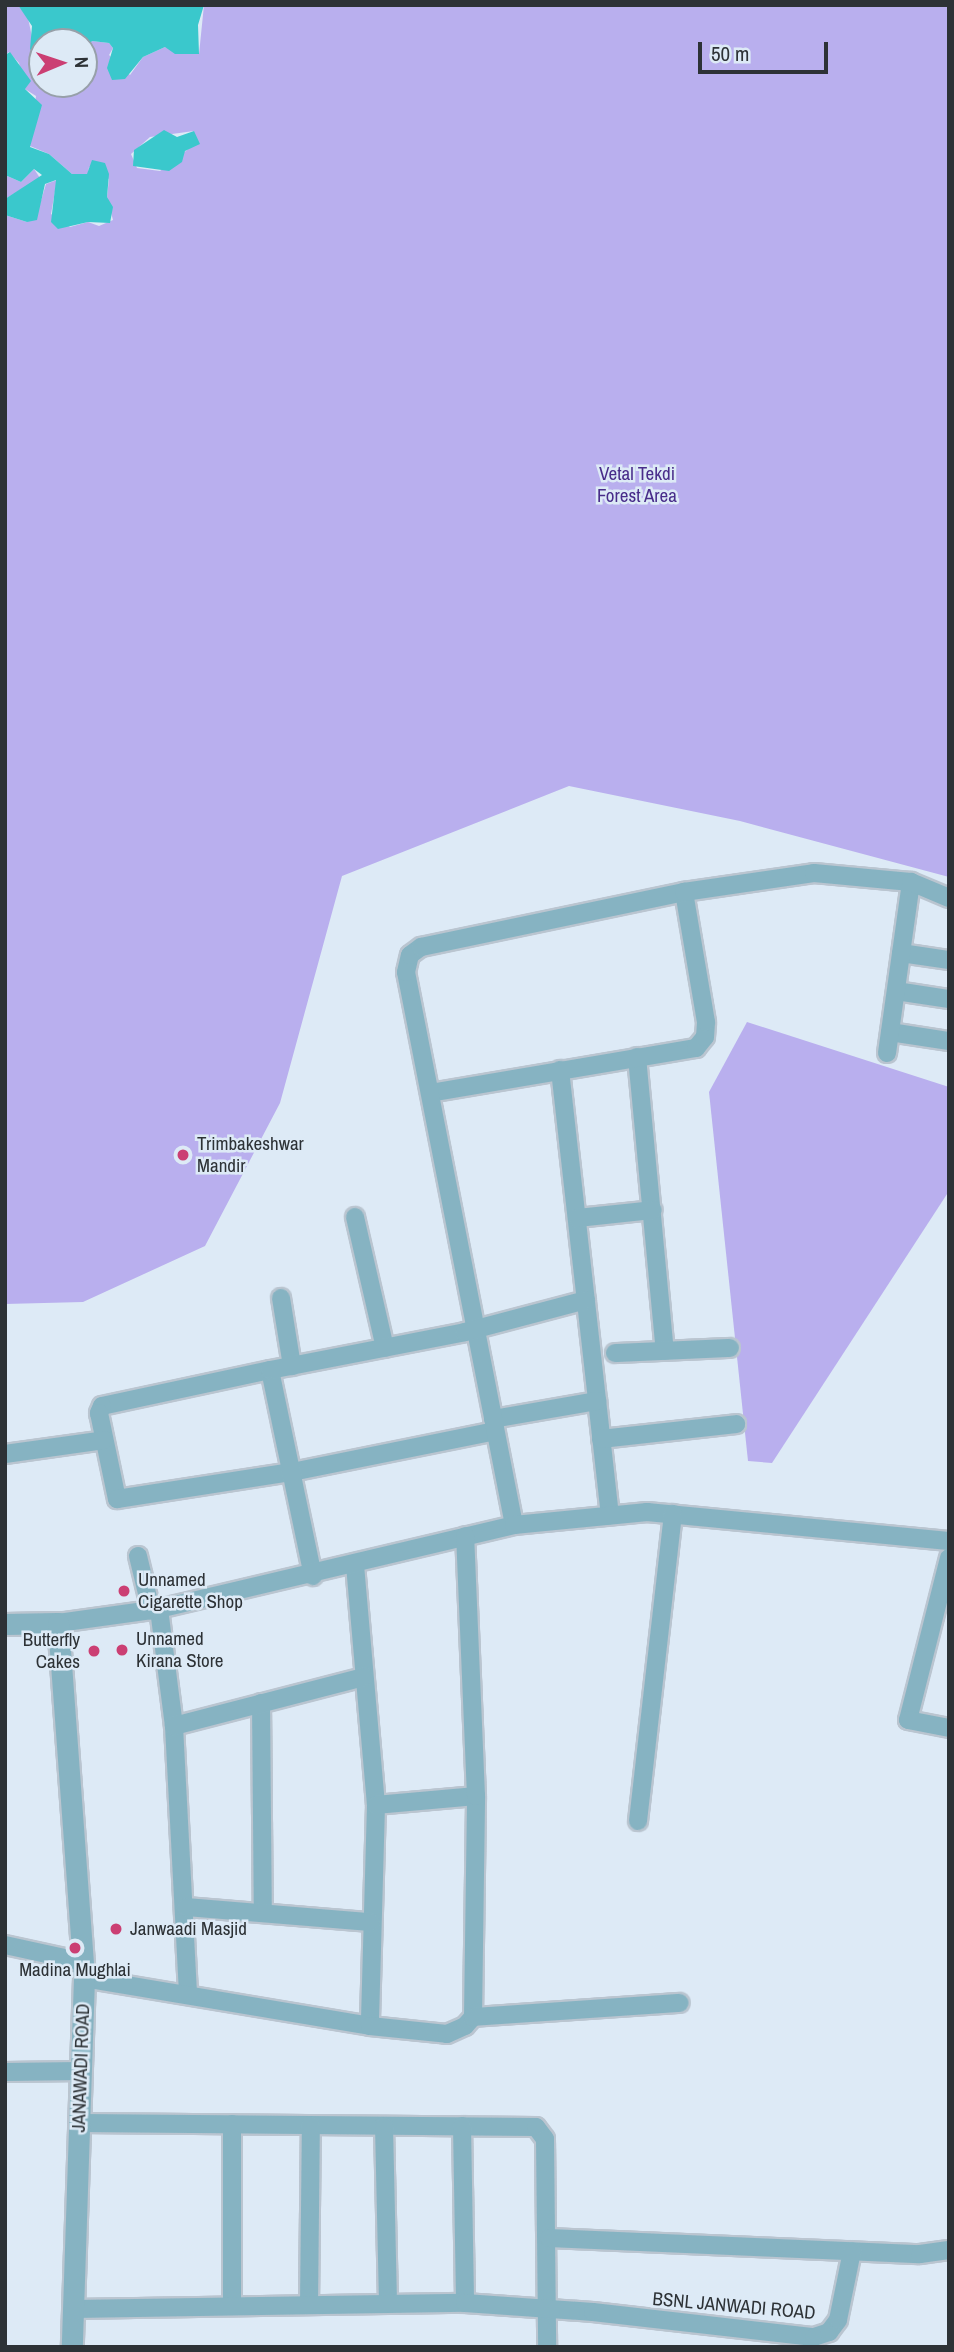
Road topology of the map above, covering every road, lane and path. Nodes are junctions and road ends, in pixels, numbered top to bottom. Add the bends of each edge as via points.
1 (911, 882) junction
2 (684, 892) junction
3 (949, 898) edge
4 (901, 953) junction
5 (949, 960) edge
6 (896, 991) junction
7 (949, 999) edge
8 (890, 1032) junction
9 (949, 1041) edge
10 (887, 1053) dead end
11 (637, 1057) junction
12 (560, 1070) junction
13 (430, 1093) junction
14 (653, 1210) junction
15 (355, 1217) dead end
16 (577, 1218) junction
17 (281, 1298) dead end
18 (586, 1300) junction
19 (477, 1329) junction
20 (385, 1348) junction
21 (730, 1348) dead end
22 (665, 1351) junction
23 (615, 1353) dead end
24 (292, 1366) junction
25 (270, 1370) junction
26 (597, 1401) junction
27 (736, 1424) dead end
28 (494, 1425) junction
29 (601, 1439) junction
30 (104, 1440) junction
31 (5, 1454) edge
32 (292, 1472) junction
33 (673, 1514) junction
34 (610, 1515) junction
35 (514, 1525) junction
36 (465, 1536) junction
37 (949, 1541) edge
38 (138, 1556) dead end
39 (949, 1558) edge
40 (355, 1565) junction
41 (313, 1576) junction
42 (155, 1610) junction
43 (58, 1623) junction
44 (5, 1624) edge
45 (364, 1677) junction
46 (261, 1703) junction
47 (174, 1726) junction
48 (949, 1728) edge
49 (476, 1796) junction
50 (376, 1805) junction
51 (638, 1821) dead end
52 (186, 1906) junction
53 (263, 1913) junction
54 (370, 1922) junction
55 (5, 1945) edge
56 (84, 1970) junction
57 (188, 1995) junction
58 (680, 2003) dead end
59 (473, 2017) junction
60 (370, 2026) junction
61 (80, 2071) junction
62 (5, 2072) edge
63 (79, 2123) junction
64 (232, 2124) junction
65 (311, 2125) junction
66 (384, 2126) junction
67 (462, 2126) junction
68 (549, 2238) junction
69 (949, 2250) edge
70 (852, 2251) junction
71 (465, 2303) junction
72 (388, 2304) junction
73 (310, 2305) junction
74 (232, 2306) junction
75 (550, 2308) junction
76 (73, 2309) junction
77 (72, 2347) edge
78 (547, 2347) edge

1 - 2 street via 814,873
1 - 3 street
1 - 4 street
2 - 11 street via 705,1037 682,1053
2 - 13 street via 415,950 406,972
4 - 5 street
4 - 6 street
6 - 7 street
6 - 8 street
8 - 9 street
8 - 10 street
11 - 12 street
11 - 14 street
12 - 13 street
12 - 16 street
13 - 19 street
14 - 16 street
14 - 22 street
15 - 20 street
16 - 18 street
17 - 24 street
18 - 19 street
18 - 26 street
19 - 20 street
19 - 28 street
20 - 24 street
21 - 22 street
22 - 23 street
24 - 25 street
25 - 30 street via 102,1406
25 - 32 street
26 - 28 street
26 - 29 street
27 - 29 street
28 - 32 street
28 - 35 street
29 - 34 street
30 - 31 street
30 - 32 street via 117,1499
32 - 41 street
33 - 34 street
33 - 37 street
33 - 51 street
34 - 35 street
35 - 36 street
36 - 40 street
36 - 49 street
38 - 42 street
39 - 48 street via 908,1720
40 - 41 street
40 - 45 street
41 - 42 street
42 - 43 street
42 - 47 street
43 - 44 street
43 - 56 street, JANAWADI ROAD
45 - 46 street
45 - 50 street
46 - 47 street
46 - 53 street
47 - 52 street
49 - 50 street
49 - 59 street
50 - 54 street
52 - 53 street
52 - 57 street
53 - 54 street
54 - 60 street
55 - 56 street
56 - 57 street
56 - 61 street, JANAWADI ROAD
57 - 60 street
58 - 59 street
59 - 60 street via 452,2034
61 - 62 street
61 - 63 street, JANAWADI ROAD
63 - 64 street
63 - 76 street, JANAWADI ROAD
64 - 65 street
64 - 74 street
65 - 66 street
65 - 73 street
66 - 67 street
66 - 72 street
67 - 68 street via 540,2130 545,2139
67 - 71 street
68 - 70 street
68 - 75 street
69 - 70 street via 920,2254
70 - 75 street, BSNL JANWADI ROAD via 838,2320 822,2336
71 - 72 street
71 - 75 street
72 - 73 street
73 - 74 street
74 - 76 street
75 - 78 street
76 - 77 street, JANAWADI ROAD

